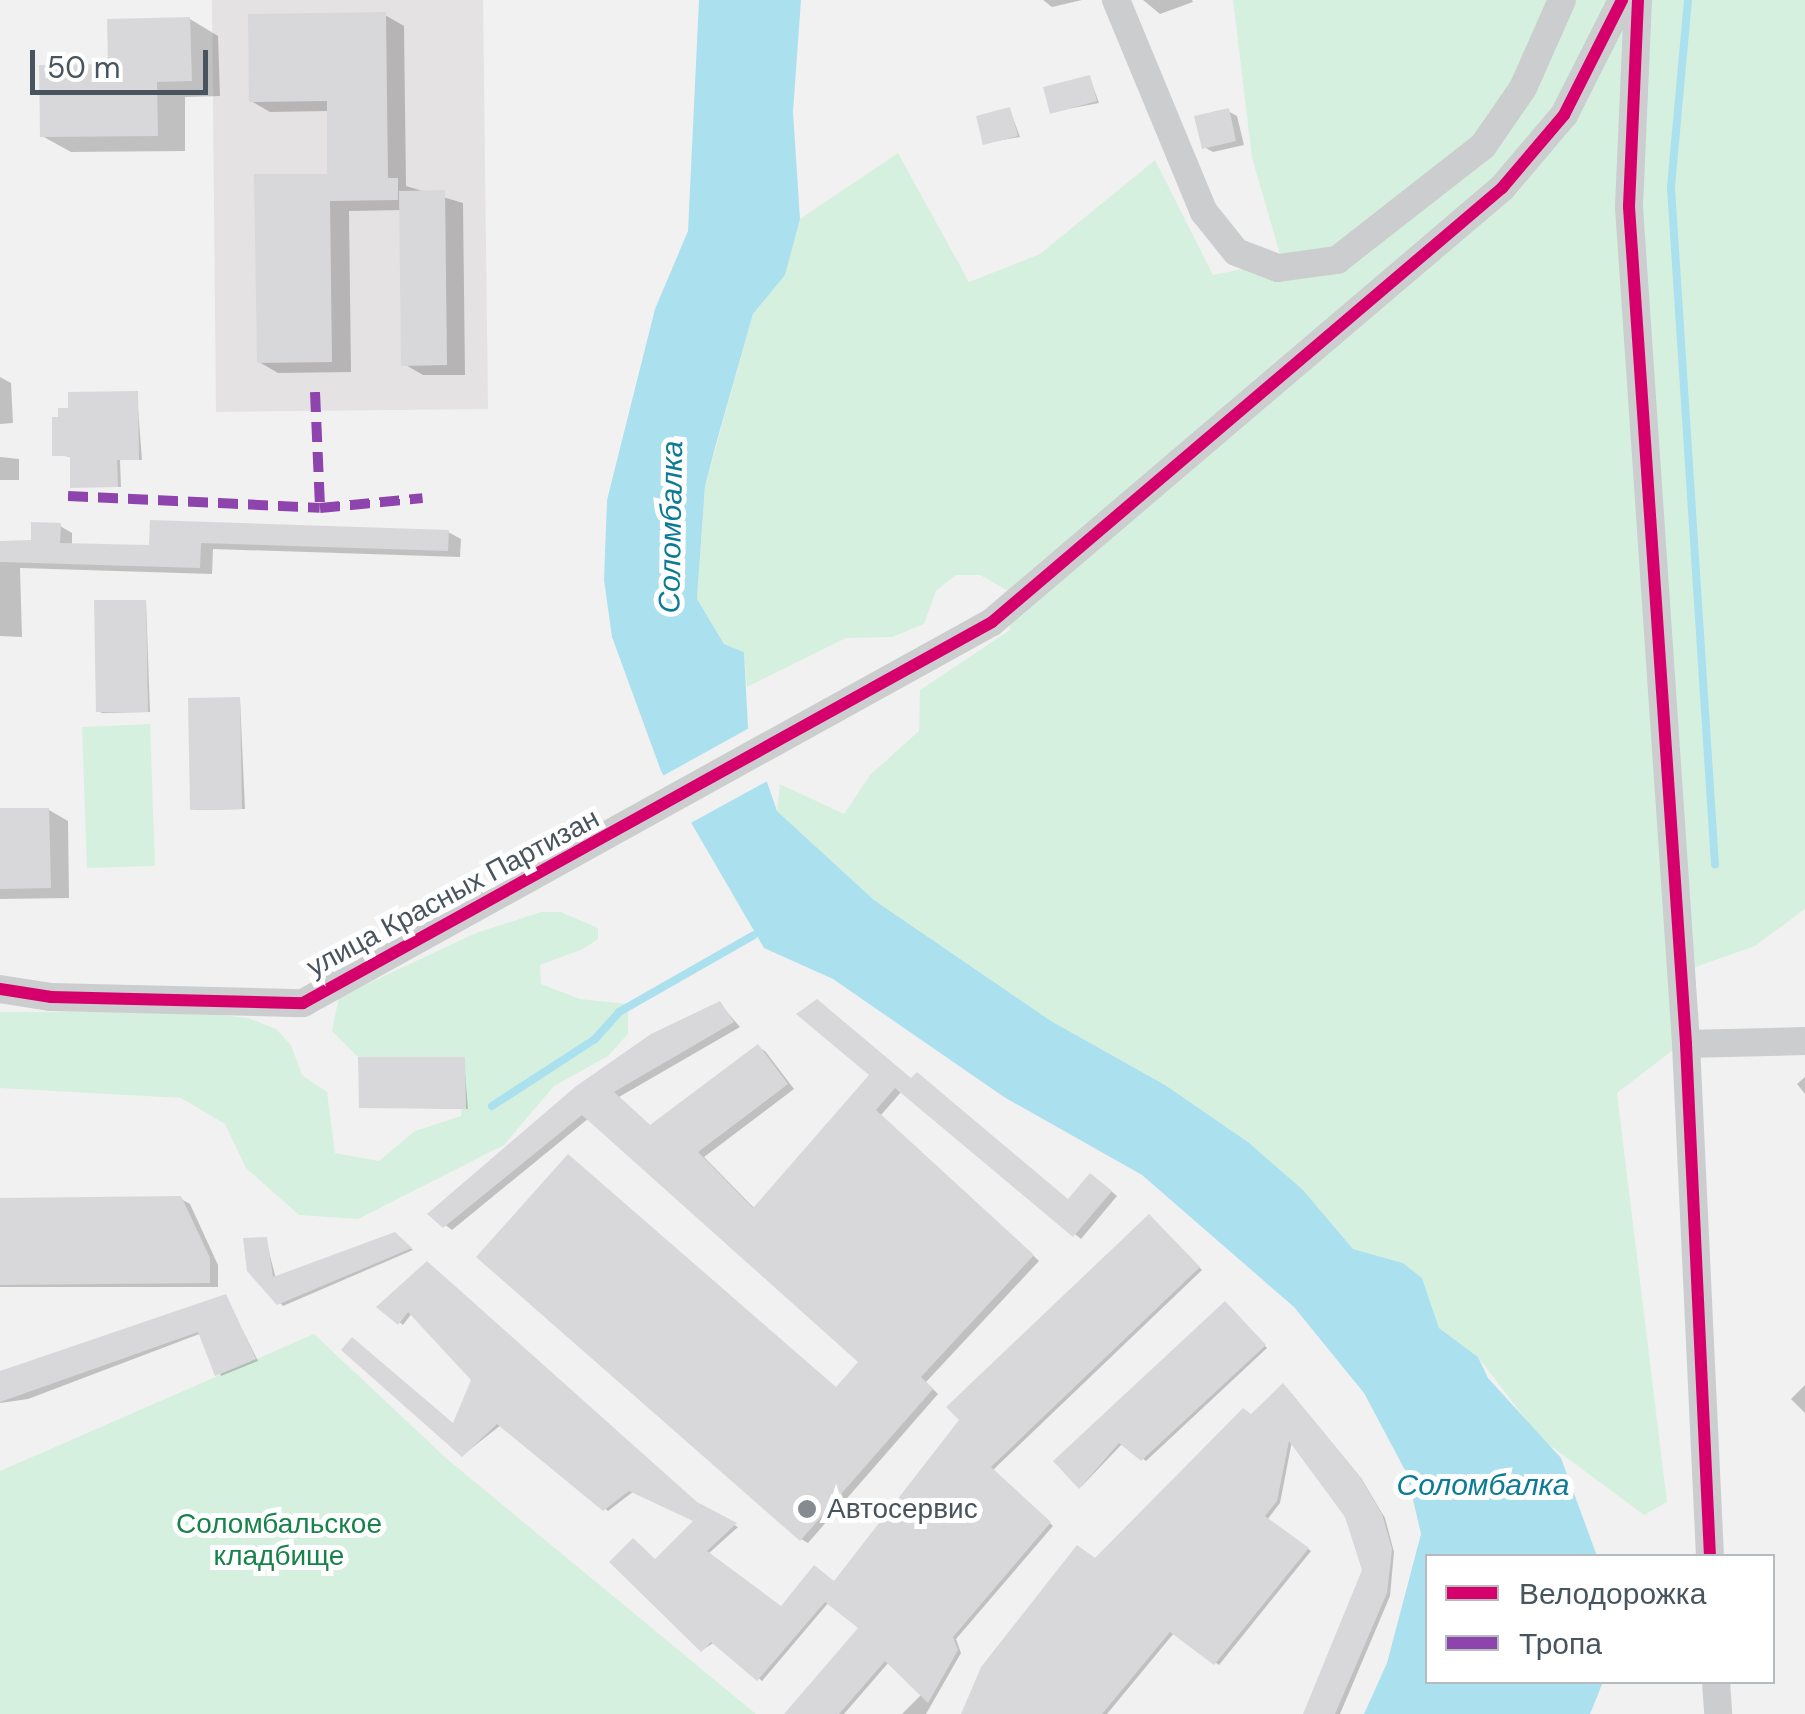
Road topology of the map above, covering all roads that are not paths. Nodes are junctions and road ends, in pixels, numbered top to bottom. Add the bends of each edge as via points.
1 (1116, 0) edge
2 (1562, 0) edge
3 (1622, 0) edge
4 (1638, 0) edge
5 (0, 989) edge
6 (1805, 1041) edge
7 (1686, 1044) junction
8 (1710, 1554) edge
9 (1716, 1684) edge
10 (1718, 1714) edge

1 - 2 street via 1204,212 1236,252 1278,268 1336,260 1483,146 1523,88
3 - 5 street, улица Красных Партизан via 1564,115 1502,188 992,622 303,1003 51,997
4 - 7 street via 1629,207
6 - 7 street
7 - 8 street
9 - 10 street

